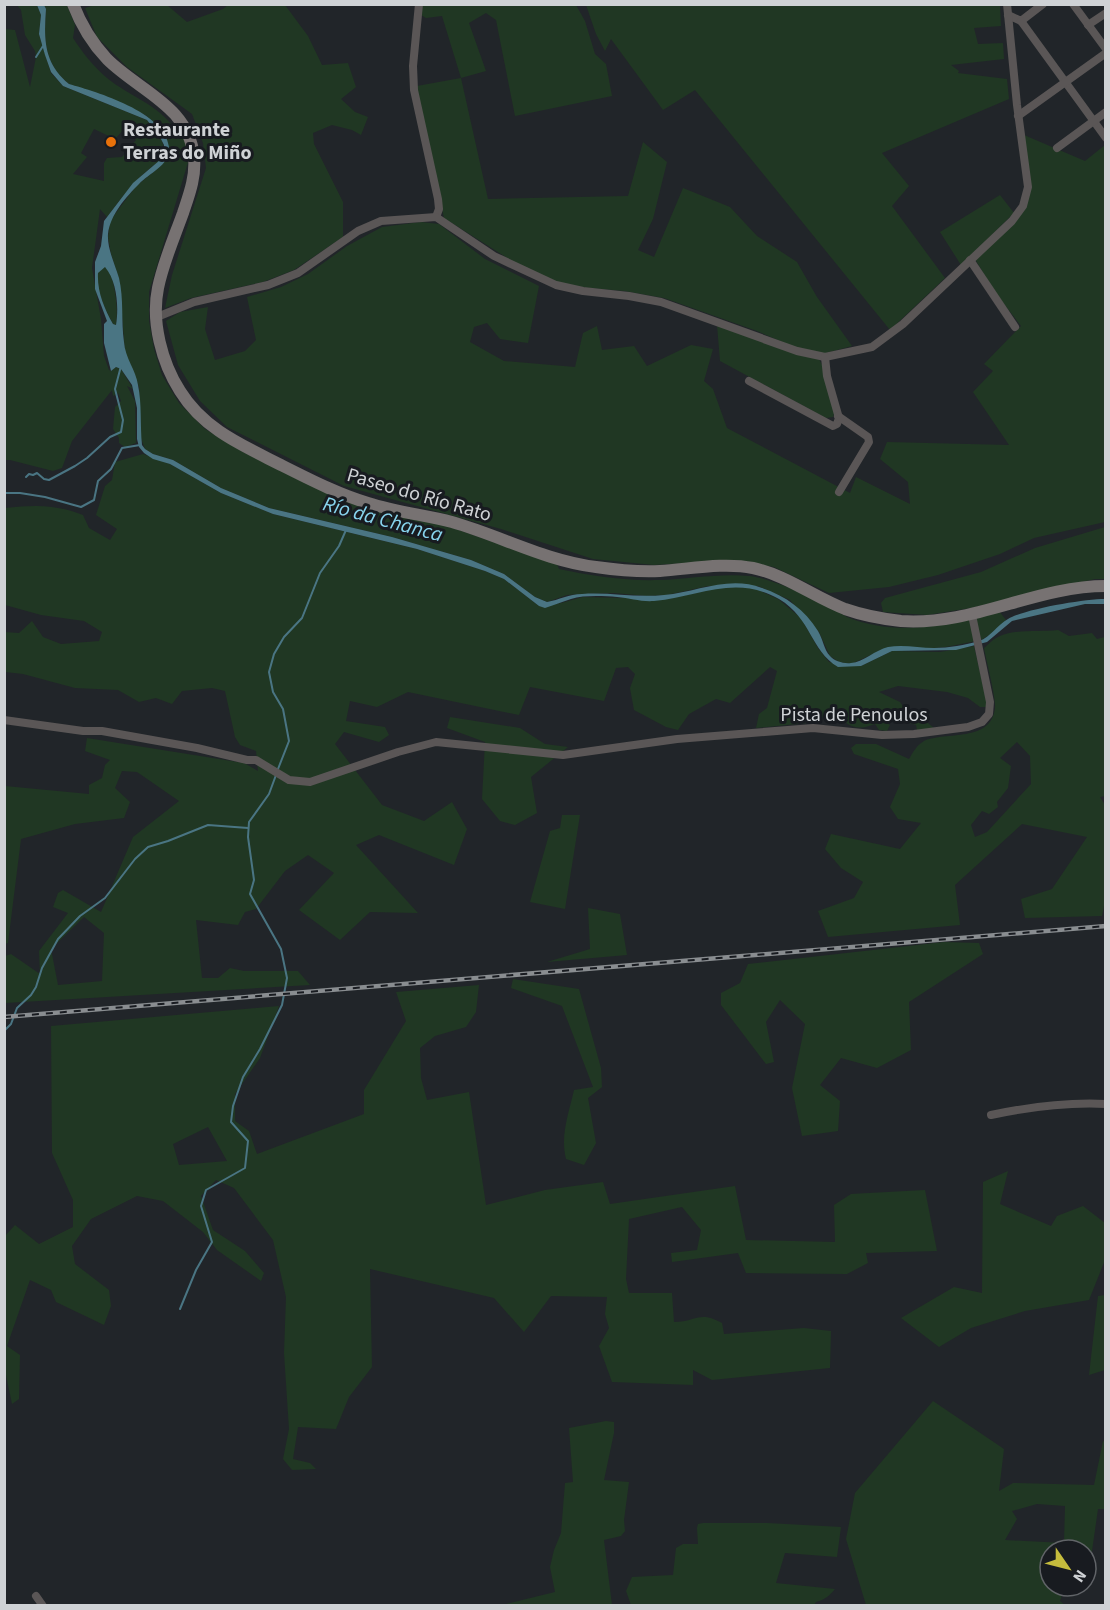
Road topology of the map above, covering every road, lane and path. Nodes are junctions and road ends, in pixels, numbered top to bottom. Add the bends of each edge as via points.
1 (73, 4) edge
2 (419, 4) edge
3 (1007, 4) edge
4 (1044, 4) edge
5 (1073, 4) edge
6 (1106, 13) edge
7 (1008, 15) junction
8 (1021, 21) junction
9 (1088, 25) junction
10 (1106, 51) edge
11 (1066, 82) junction
12 (1106, 112) edge
13 (1018, 116) junction
14 (1093, 121) junction
15 (1106, 138) edge
16 (1057, 148) dead end
17 (436, 217) junction
18 (970, 260) junction
19 (157, 316) junction
20 (1015, 327) dead end
21 (825, 357) junction
22 (749, 381) dead end
23 (838, 416) junction
24 (839, 492) dead end
25 (1106, 586) edge
26 (973, 619) junction
27 (4, 720) edge
28 (1106, 1104) edge
29 (991, 1114) dead end
30 (34, 1605) edge
31 (43, 1605) edge

1 - 19 street, Paseo do Río Rato via 99,50 126,76 164,101 189,136 194,180 162,271
2 - 17 street via 414,90 438,199
3 - 7 street
4 - 8 street
5 - 9 street
6 - 9 street
7 - 8 street
7 - 13 street
8 - 11 street
9 - 10 street
10 - 11 street
11 - 13 street
11 - 14 street
12 - 14 street
13 - 18 street via 1028,188 1023,206
14 - 15 street
14 - 16 street
17 - 19 street via 381,221 358,231 298,273
17 - 21 street via 494,256 556,285 661,302 797,351
18 - 20 street
18 - 21 street via 903,324 872,347
19 - 26 street, Paseo do Río Rato via 167,369 199,415 222,435 333,491 371,504 453,522 569,563 655,571 739,565 759,569 847,609 877,617 902,621
21 - 23 street
22 - 23 street via 833,426
23 - 24 street via 868,437 869,442
25 - 26 street, Paseo do Río Rato via 1068,588
26 - 27 street, Pista de Penoulos via 989,714 969,727 914,734 813,729 757,732 563,755 436,742 310,782 290,780 256,760 197,748 102,731
28 - 29 street via 1053,1105
30 - 31 street via 36,1596

